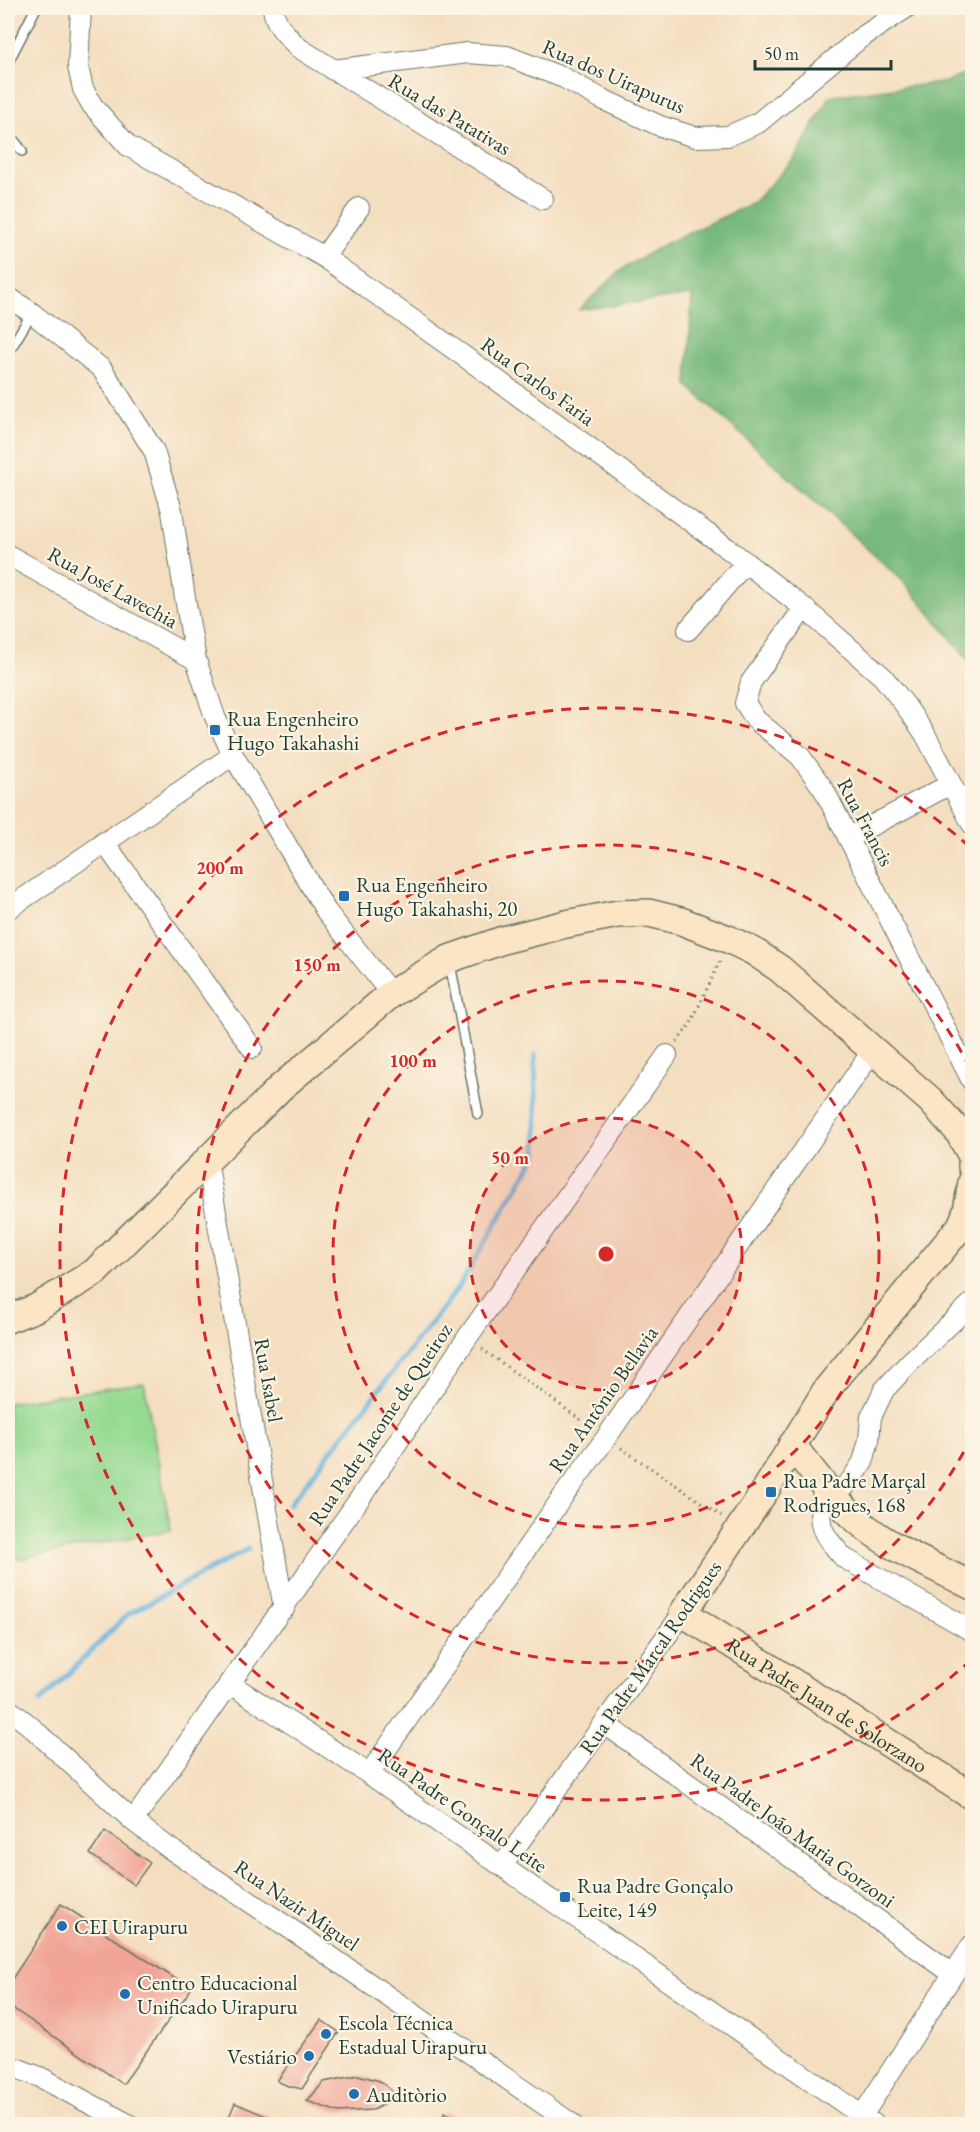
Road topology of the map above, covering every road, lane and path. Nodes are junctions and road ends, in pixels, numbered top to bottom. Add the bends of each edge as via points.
1 (36, 8) edge
2 (81, 8) edge
3 (273, 8) edge
4 (906, 8) edge
5 (8, 62) edge
6 (333, 70) junction
7 (8, 133) edge
8 (22, 151) dead end
9 (543, 199) dead end
10 (359, 208) dead end
11 (324, 257) junction
12 (8, 297) edge
13 (32, 313) junction
14 (8, 353) edge
15 (8, 555) edge
16 (746, 562) junction
17 (804, 608) junction
18 (688, 630) dead end
19 (196, 660) junction
20 (233, 754) junction
21 (951, 784) junction
22 (972, 824) edge
23 (848, 838) junction
24 (104, 842) junction
25 (8, 909) edge
26 (728, 939) junction
27 (449, 959) junction
28 (391, 994) junction
29 (691, 1023) dead end
30 (252, 1048) dead end
31 (873, 1050) junction
32 (668, 1055) dead end
33 (972, 1081) edge
34 (478, 1114) dead end
35 (207, 1160) junction
36 (972, 1165) edge
37 (972, 1303) edge
38 (8, 1319) edge
39 (467, 1338) junction
40 (606, 1438) junction
41 (792, 1445) junction
42 (829, 1492) junction
43 (739, 1528) junction
44 (972, 1586) edge
45 (284, 1609) junction
46 (683, 1613) junction
47 (972, 1632) edge
48 (229, 1683) junction
49 (8, 1709) edge
50 (605, 1724) junction
51 (369, 1774) junction
52 (972, 1796) edge
53 (133, 1821) junction
54 (502, 1866) junction
55 (972, 1945) edge
56 (953, 1974) junction
57 (8, 2065) edge
58 (868, 2120) edge
59 (128, 2124) edge
60 (572, 2124) edge

1 - 5 lane
2 - 11 street, Rua Carlos Faria via 78,67 83,89 128,146
3 - 6 street, Rua das Patativas via 289,38
4 - 6 street, Rua dos Uirapurus via 859,39 758,123 728,136 695,137 660,126 564,78 507,56 468,52
6 - 9 street, Rua das Patativas
7 - 8 lane
10 - 11 street
11 - 16 street, Rua Carlos Faria
12 - 13 street
13 - 14 lane
13 - 19 street via 102,369 154,451 172,511
15 - 19 street, Rua José Lavechia
16 - 17 street, Rua Carlos Faria
16 - 18 street
17 - 21 street, Rua Carlos Faria via 883,677 925,734
17 - 23 street, Rua Francis via 751,682 745,704 756,720 800,756 814,774
19 - 20 street via 215,717
20 - 24 street
20 - 28 street via 326,911
21 - 22 street, Rua Carlos Faria
21 - 23 street
23 - 33 street, Rua Francis
24 - 25 street
24 - 30 street
26 - 27 main road via 649,913 618,914 542,929
26 - 29 path
26 - 31 main road via 780,969
27 - 28 main road
27 - 34 lane
28 - 35 main road via 280,1088
31 - 36 main road via 930,1100 958,1131
31 - 40 street, Rua Antônio Bellavia
32 - 39 street, Rua Padre Jacome de Queiroz
35 - 38 main road via 95,1272 36,1308
35 - 45 street, Rua Isabel
36 - 41 main road, Rua Padre Marcal Rodrigues via 968,1211 961,1226 827,1389
37 - 42 street via 884,1390 871,1417 863,1462 852,1479
39 - 40 path
39 - 45 street, Rua Padre Jacome de Queiroz
40 - 43 path
40 - 51 street, Rua Antônio Bellavia
41 - 42 main road
41 - 43 main road, Rua Padre Marcal Rodrigues
42 - 44 main road via 884,1539
42 - 47 street via 819,1515 829,1541 844,1558
43 - 46 main road, Rua Padre Marcal Rodrigues
45 - 48 street, Rua Padre Jacome de Queiroz
46 - 50 street, Rua Padre Marcal Rodrigues
46 - 52 main road, Rua Padre Juan de Solorzano
48 - 51 street, Rua Padre Gonçalo Leite
48 - 53 street, Rua Padre Jacome de Queiroz
49 - 53 street, Rua Nazir Miguel
50 - 54 street, Rua Padre Marcal Rodrigues
50 - 56 street, Rua Padre João Maria Gorzoni
51 - 54 street, Rua Padre Gonçalo Leite
53 - 60 street, Rua Nazir Miguel
54 - 58 street, Rua Padre Gonçalo Leite
55 - 56 street
56 - 58 street
57 - 59 street via 40,2077

